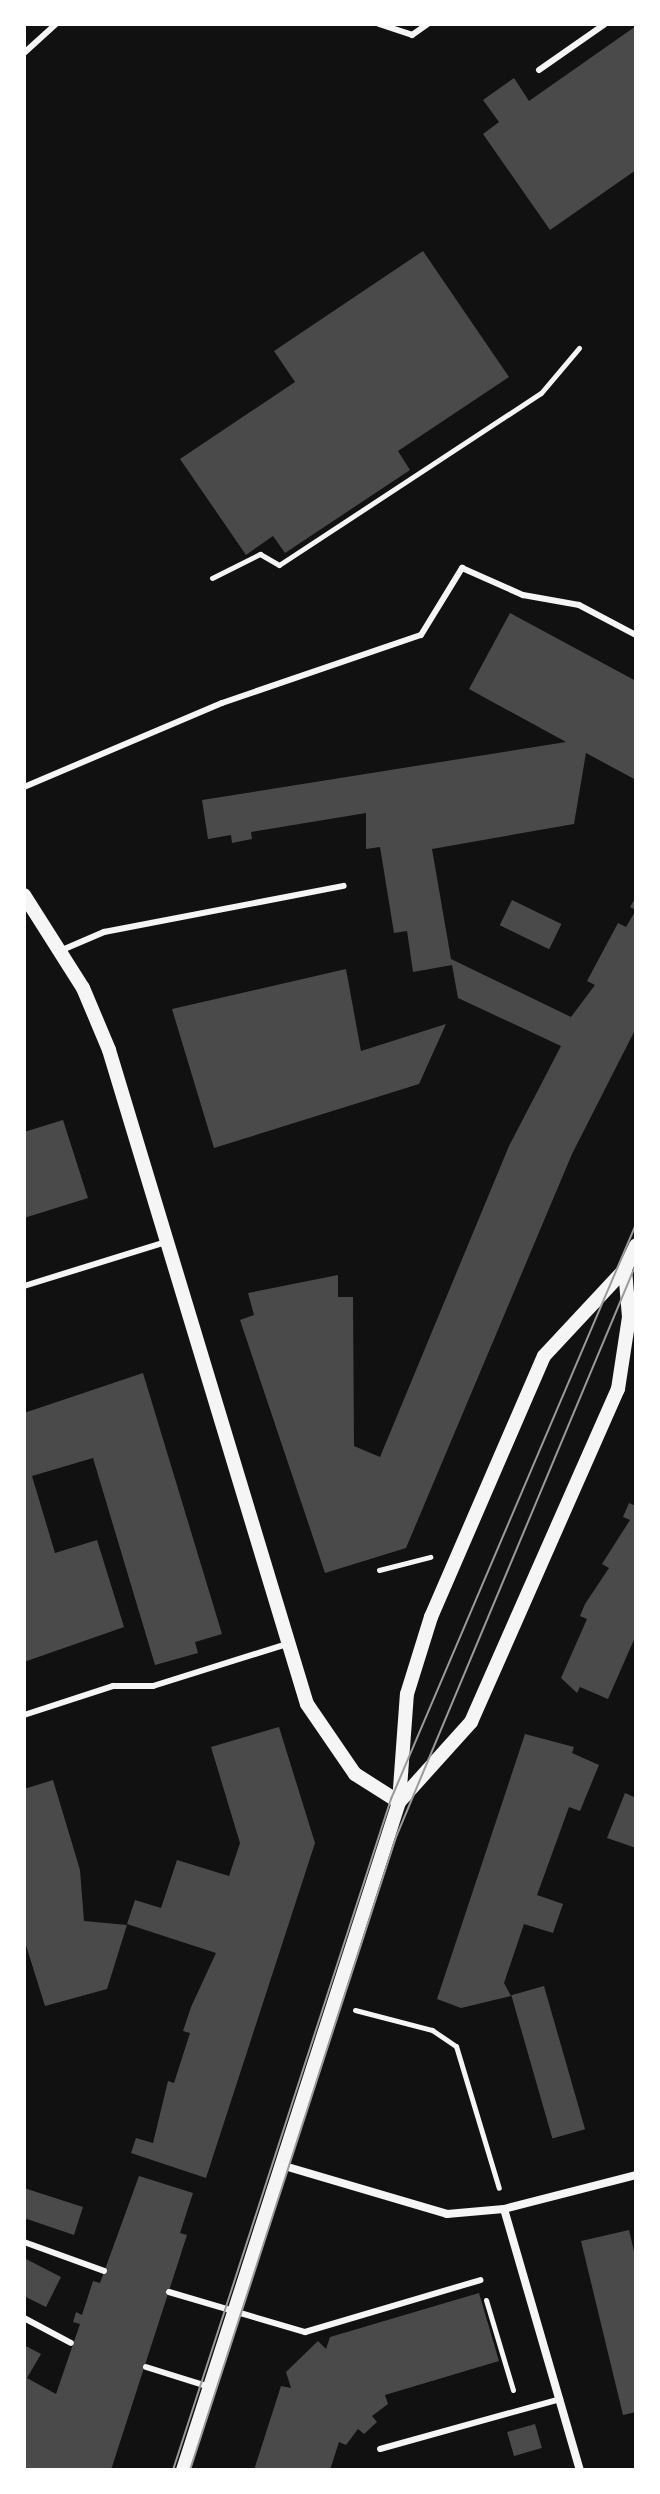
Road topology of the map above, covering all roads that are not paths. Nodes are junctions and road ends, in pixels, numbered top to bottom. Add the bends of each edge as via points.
1 (56, 24) edge
2 (379, 24) edge
3 (428, 24) edge
4 (605, 24) edge
5 (24, 53) edge
6 (539, 70) dead end
7 (636, 635) edge
8 (24, 787) edge
9 (344, 886) dead end
10 (24, 895) edge
11 (30, 913) edge
12 (62, 950) junction
13 (166, 1242) junction
14 (636, 1245) edge
15 (631, 1272) edge
16 (24, 1286) edge
17 (287, 1644) junction
18 (24, 1715) edge
19 (399, 1802) junction
20 (280, 2165) junction
21 (636, 2175) edge
22 (504, 2209) junction
23 (24, 2242) edge
24 (104, 2271) dead end
25 (480, 2280) road end
26 (169, 2292) dead end
27 (234, 2311) junction
28 (24, 2318) edge
29 (71, 2343) dead end
30 (146, 2367) dead end
31 (210, 2387) junction
32 (560, 2399) junction
33 (380, 2449) dead end
34 (183, 2470) edge
35 (580, 2470) edge

1 - 5 lane
2 - 3 lane via 412,35
4 - 6 lane
7 - 8 lane via 579,605 523,595 462,568 421,635 222,703
9 - 12 lane via 104,932
10 - 11 street
11 - 12 street
12 - 13 street via 109,1050
13 - 16 lane
13 - 17 street
14 - 15 street
15 - 19 street via 618,1389 471,1722
15 - 19 street via 544,1356 452,1568 407,1694
17 - 18 lane via 153,1686 113,1686
17 - 19 street via 307,1704 341,1756 355,1774
19 - 20 street
20 - 22 street via 421,2210
20 - 27 street
21 - 22 street
22 - 32 street
23 - 24 lane
25 - 27 lane via 305,2332
26 - 27 lane
27 - 31 street
28 - 29 lane
30 - 31 lane
31 - 34 street
32 - 33 lane
32 - 35 street

